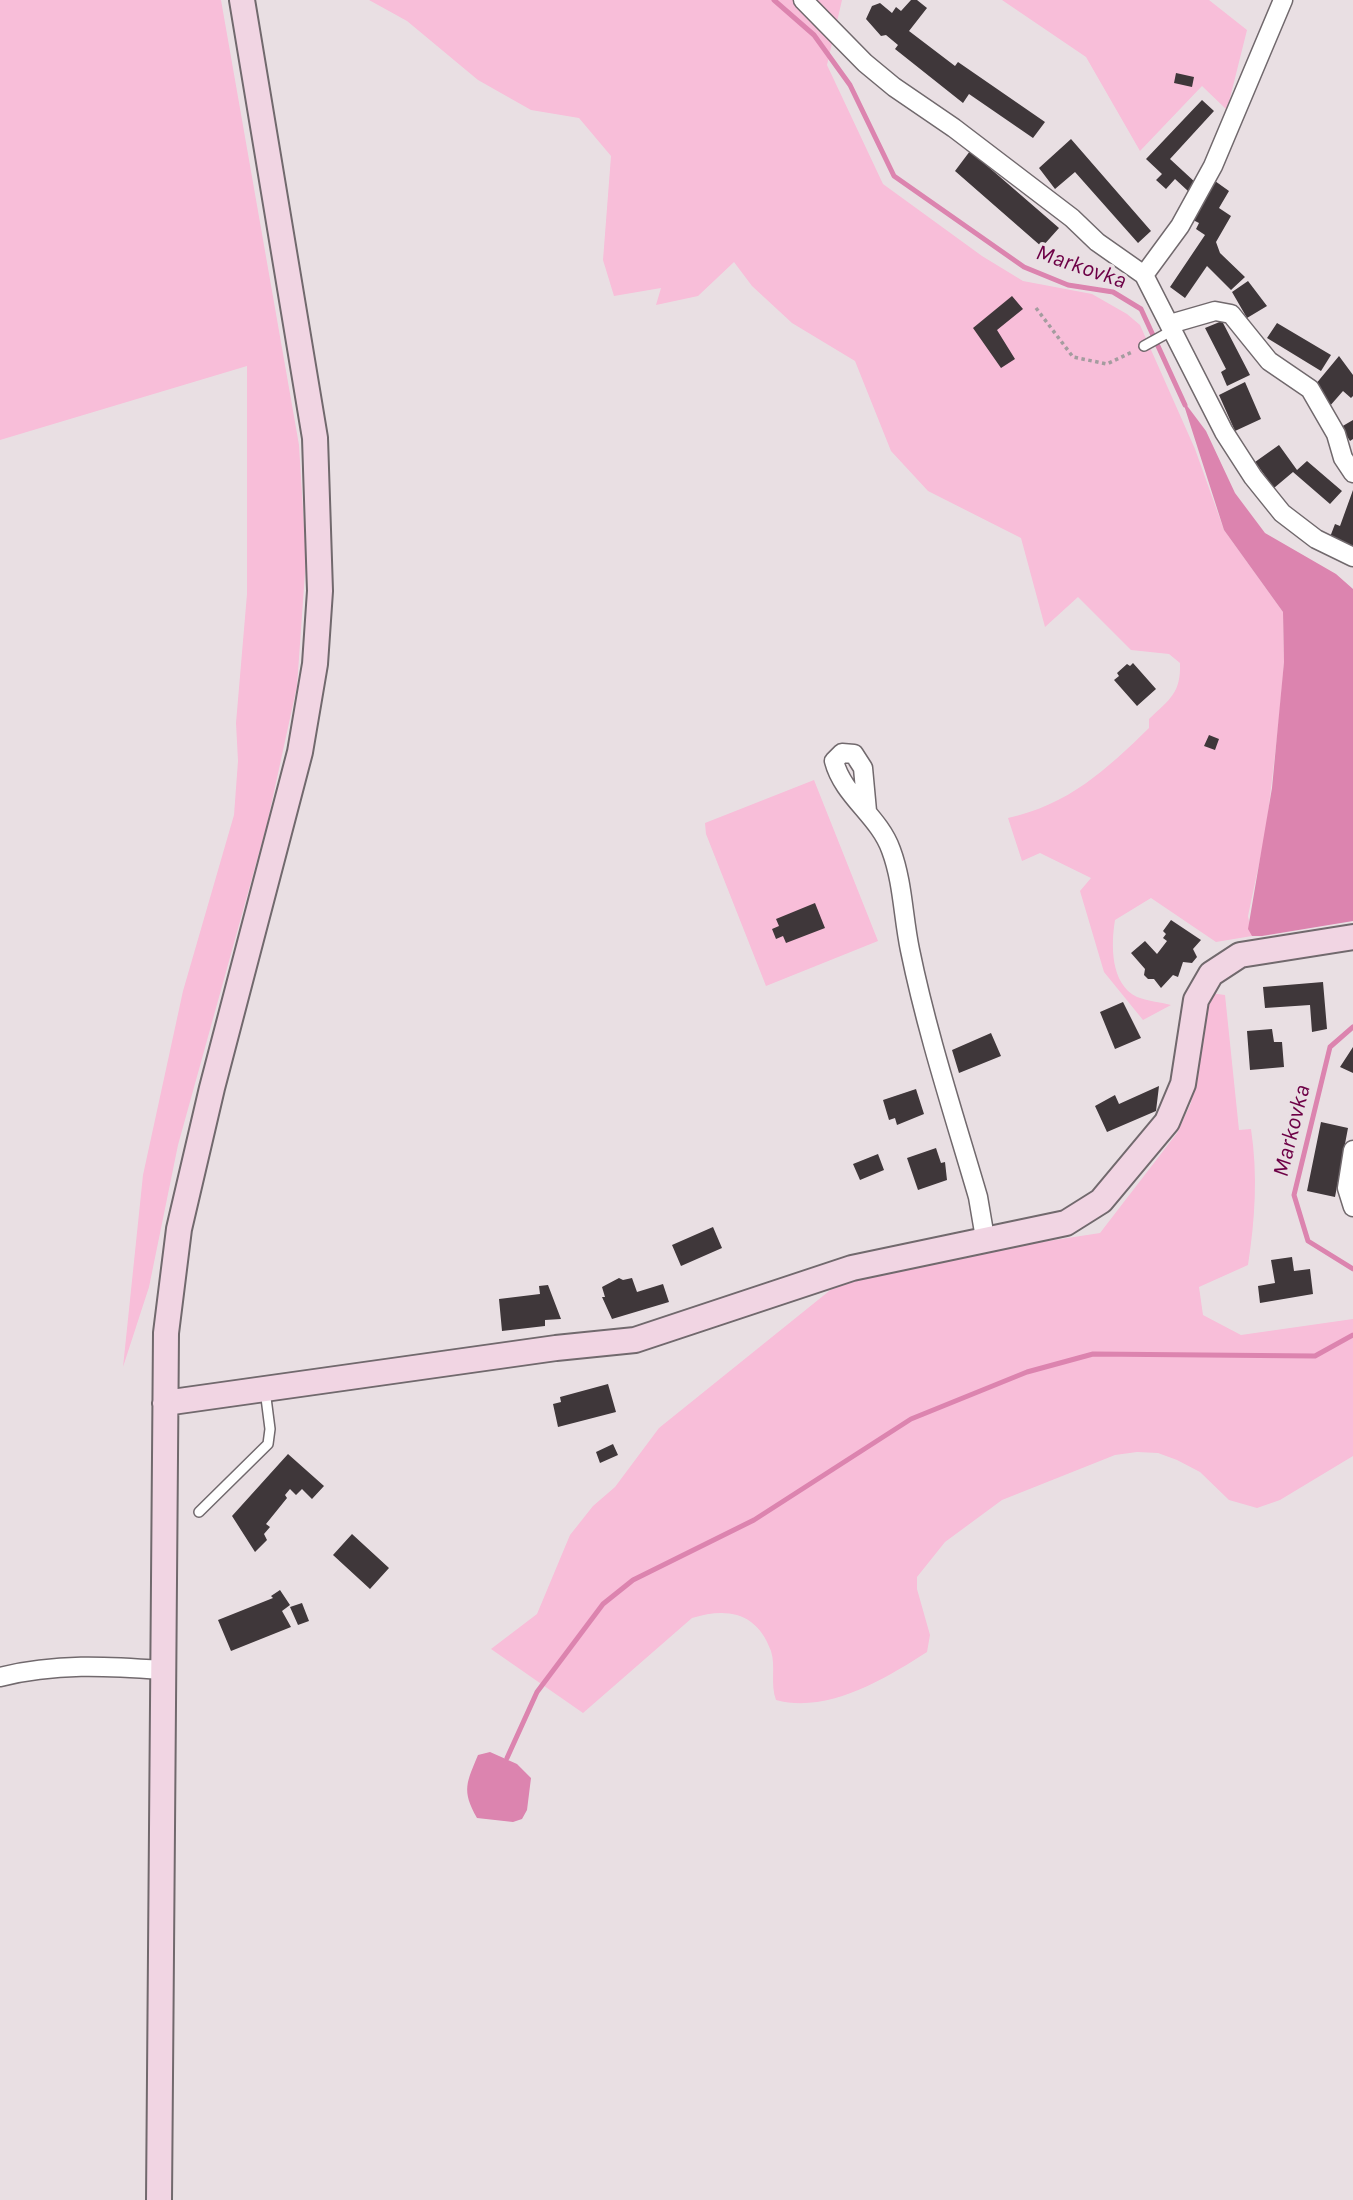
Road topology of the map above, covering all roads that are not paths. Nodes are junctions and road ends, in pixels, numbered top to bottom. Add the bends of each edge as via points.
1 (242, 0) edge
2 (803, 0) edge
3 (1283, 0) edge
4 (1144, 275) junction
5 (1168, 331) junction
6 (1144, 346) road end
7 (1353, 473) edge
8 (1353, 557) edge
9 (867, 811) dead end
10 (1353, 937) edge
11 (1353, 1150) edge
12 (1353, 1207) edge
13 (985, 1238) junction
14 (265, 1388) junction
15 (165, 1403) junction
16 (199, 1512) dead end
17 (162, 1670) junction
18 (0, 1676) edge
19 (159, 2200) edge

1 - 15 main road via 315,438 320,591 315,664 300,752 179,1229 166,1333
2 - 4 street via 894,87
3 - 4 street via 1213,166 1180,226
4 - 5 street
5 - 6 lane
5 - 7 street via 1215,311 1231,314 1269,361 1310,389
5 - 8 street via 1224,432 1282,513 1316,539
9 - 13 street via 897,867 909,949 978,1197
10 - 13 main road via 1240,955 1211,974 1196,1000 1183,1084 1167,1122 1101,1201 1066,1223
11 - 12 street via 1348,1188
13 - 14 main road via 852,1268 635,1340
14 - 15 main road
14 - 16 lane via 268,1444
15 - 17 main road
17 - 18 street via 83,1665
17 - 19 main road

